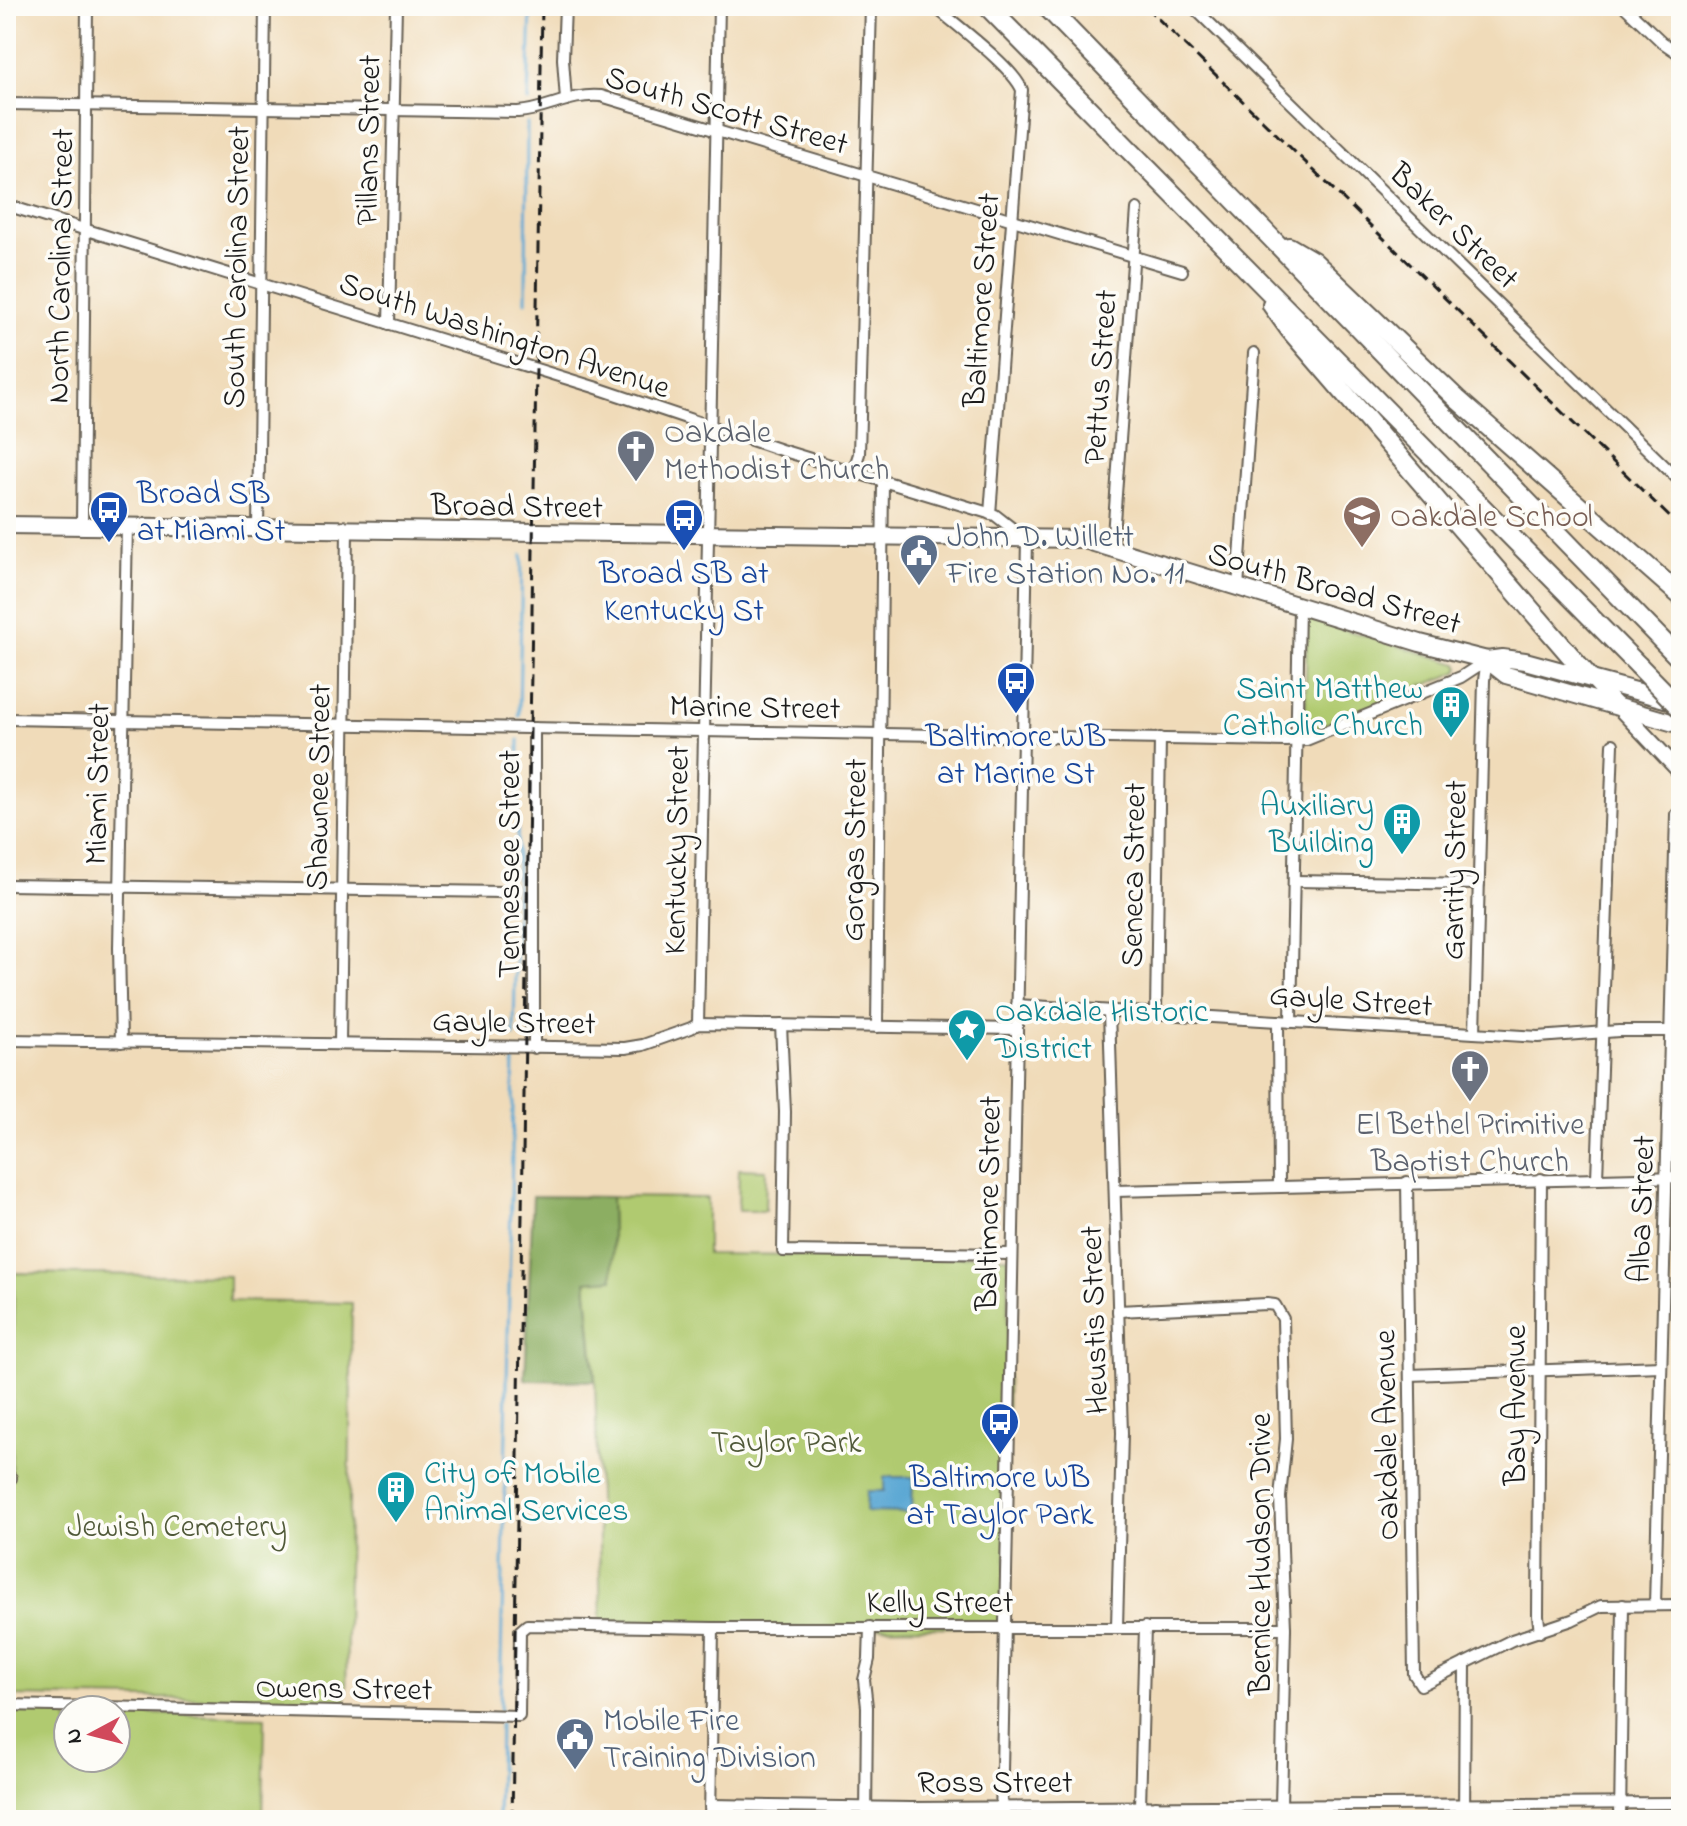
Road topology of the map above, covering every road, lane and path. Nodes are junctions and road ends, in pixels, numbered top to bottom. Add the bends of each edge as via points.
1 (87, 6) edge
2 (265, 6) edge
3 (396, 6) edge
4 (565, 6) edge
5 (719, 6) edge
6 (871, 6) edge
7 (934, 6) edge
8 (987, 6) edge
9 (1046, 6) edge
10 (1192, 6) edge
11 (1624, 6) edge
12 (1681, 55) edge
13 (566, 100) junction
14 (6, 104) edge
15 (87, 106) junction
16 (263, 109) junction
17 (394, 111) junction
18 (716, 130) junction
19 (867, 177) junction
20 (6, 205) edge
21 (1137, 209) dead end
22 (1012, 221) junction
23 (85, 230) junction
24 (1269, 235) junction
25 (1134, 257) junction
26 (1241, 260) junction
27 (1182, 271) dead end
28 (260, 284) junction
29 (389, 324) junction
30 (1254, 353) dead end
31 (711, 427) junction
32 (853, 472) junction
33 (883, 482) junction
34 (1681, 482) edge
35 (990, 514) junction
36 (6, 525) edge
37 (82, 526) junction
38 (127, 526) junction
39 (258, 528) junction
40 (347, 530) junction
41 (706, 536) junction
42 (883, 538) junction
43 (1027, 540) junction
44 (1112, 549) junction
45 (1238, 588) junction
46 (1681, 596) edge
47 (1299, 608) junction
48 (1487, 660) junction
49 (1681, 660) edge
50 (1588, 676) junction
51 (1615, 705) junction
52 (1681, 706) edge
53 (6, 719) edge
54 (123, 721) junction
55 (1681, 725) edge
56 (343, 726) junction
57 (534, 728) junction
58 (703, 731) junction
59 (881, 734) junction
60 (1023, 736) junction
61 (1160, 738) junction
62 (1298, 740) junction
63 (1613, 744) dead end
64 (1681, 773) edge
65 (1676, 814) dead end
66 (1295, 881) junction
67 (1479, 884) junction
68 (6, 885) edge
69 (120, 886) junction
70 (342, 888) junction
71 (503, 892) dead end
72 (1017, 1005) junction
73 (1109, 1011) junction
74 (1156, 1013) junction
75 (1278, 1021) junction
76 (1291, 1022) junction
77 (698, 1024) junction
78 (781, 1025) junction
79 (877, 1027) junction
80 (1017, 1029) junction
81 (1676, 1031) edge
82 (1475, 1033) junction
83 (1603, 1033) junction
84 (6, 1040) edge
85 (121, 1042) junction
86 (340, 1044) junction
87 (534, 1048) junction
88 (1666, 1177) junction
89 (1681, 1177) edge
90 (1597, 1178) junction
91 (1541, 1179) junction
92 (1407, 1182) junction
93 (1279, 1186) junction
94 (1115, 1191) junction
95 (1011, 1254) junction
96 (1118, 1311) junction
97 (1661, 1366) junction
98 (1540, 1370) junction
99 (1410, 1375) junction
100 (1623, 1605) junction
101 (1655, 1605) junction
102 (1681, 1605) edge
103 (595, 1626) joint
104 (870, 1627) junction
105 (1006, 1627) junction
106 (1117, 1627) junction
107 (1145, 1627) junction
108 (713, 1628) junction
109 (1285, 1628) junction
110 (1540, 1632) junction
111 (1465, 1663) junction
112 (6, 1705) edge
113 (1620, 1803) junction
114 (1681, 1803) edge
115 (710, 1805) junction
116 (1464, 1805) junction
117 (1002, 1806) junction
118 (1140, 1806) junction
119 (1156, 1806) junction
120 (1281, 1806) junction
121 (1312, 1806) junction
122 (866, 1807) junction
123 (710, 1820) edge
124 (866, 1820) edge
125 (1001, 1820) edge
126 (1156, 1820) edge
127 (1312, 1820) edge
128 (1464, 1820) edge
129 (1620, 1820) edge

1 - 15 street, North Carolina Street
2 - 16 street, South Carolina Street
3 - 17 street, Pillans Street
4 - 13 street
5 - 18 street, Kentucky Street
6 - 19 street
7 - 22 street, Baltimore Street via 1022,90
8 - 26 highway
9 - 24 highway
10 - 34 street, Baker Street
11 - 12 street
13 - 17 street, South Scott Street via 518,112
13 - 18 street, South Scott Street via 601,96
14 - 15 street, South Scott Street
15 - 16 street, South Scott Street
15 - 23 street, North Carolina Street
16 - 17 street, South Scott Street
16 - 28 street, South Carolina Street
17 - 29 street, Pillans Street
18 - 19 street, South Scott Street
18 - 31 street, Kentucky Street
19 - 22 street, South Scott Street
19 - 32 street via 859,454
20 - 23 street, South Washington Avenue
21 - 25 street, Pettus Street
22 - 25 street, South Scott Street
22 - 35 street, Baltimore Street
23 - 28 street, South Washington Avenue
23 - 37 street, North Carolina Street
24 - 46 highway via 1313,261 1457,399
24 - 49 highway
25 - 27 street, South Scott Street
25 - 44 street, Pettus Street
26 - 50 highway via 1290,330
26 - 52 highway, bridge
28 - 29 street, South Washington Avenue
28 - 39 street, South Carolina Street
29 - 31 street, South Washington Avenue
30 - 45 street
31 - 32 street, South Washington Avenue
31 - 41 street, Kentucky Street
32 - 33 street, South Washington Avenue
33 - 35 street, South Washington Avenue
33 - 42 street, Gorgas Street
35 - 43 street, South Washington Avenue
36 - 37 main road, Broad Street
37 - 38 main road, Broad Street
38 - 39 main road, Broad Street
38 - 54 street, Miami Street
39 - 40 main road, Broad Street
40 - 41 main road, Broad Street
40 - 56 street, Shawnee Street
41 - 42 main road, Broad Street
41 - 58 street, Kentucky Street
42 - 43 main road, Broad Street
42 - 59 street, Gorgas Street
43 - 44 main road, South Broad Street via 1081,539
43 - 60 street, Baltimore Street
44 - 45 main road, South Broad Street
45 - 47 main road, South Broad Street
47 - 48 main road, South Broad Street
47 - 62 street
48 - 50 main road, South Broad Street via 1514,659
48 - 51 main road, South Broad Street via 1506,675
48 - 62 street, Marine Street via 1461,677
48 - 67 street, Garrity Street
50 - 51 main road
50 - 52 main road, South Broad Street
51 - 55 main road, South Broad Street
51 - 64 main road
53 - 54 street, Marine Street
54 - 56 street, Marine Street
54 - 69 street, Miami Street
56 - 57 street, Marine Street
56 - 70 street, Shawnee Street
57 - 58 street, Marine Street
57 - 87 street, Tennessee Street
58 - 59 street, Marine Street
58 - 77 street, Kentucky Street
59 - 60 street, Marine Street
59 - 79 street, Gorgas Street
60 - 61 street, Marine Street
60 - 72 street, Baltimore Street
61 - 62 street, Marine Street
61 - 74 street, Seneca Street
62 - 66 street
63 - 83 street
65 - 81 street, Alba Street
66 - 67 street
66 - 76 street
67 - 82 street, Garrity Street
68 - 69 street
69 - 70 street
69 - 85 street, Miami Street
70 - 71 street
70 - 86 street, Shawnee Street
72 - 73 street, Gayle Street
72 - 80 street, Baltimore Street
73 - 74 street, Gayle Street
73 - 94 street, Heustis Street
74 - 75 street, Gayle Street
75 - 76 street, Gayle Street
75 - 93 street
76 - 82 street, Gayle Street
77 - 78 street, Gayle Street
77 - 87 street, Gayle Street via 634,1048
78 - 79 street, Gayle Street
78 - 95 street via 783,1251
79 - 80 street, Gayle Street
80 - 95 street, Baltimore Street
81 - 83 street, Gayle Street
81 - 88 street, Alba Street
82 - 83 street, Gayle Street
83 - 90 street
84 - 85 street, Gayle Street
85 - 86 street, Gayle Street
86 - 87 street, Gayle Street
88 - 89 street
88 - 90 street
88 - 97 street, Alba Street
90 - 91 street
91 - 92 street
91 - 98 street, Bay Avenue
92 - 93 street
92 - 99 street, Oakdale Avenue
93 - 94 street
94 - 96 street, Heustis Street
95 - 105 street, Baltimore Street
96 - 106 street, Heustis Street via 1122,1433
96 - 109 street, Bernice Hudson Drive via 1275,1305 1283,1319 1286,1439 1280,1497
97 - 98 street
97 - 101 street, Alba Street
98 - 99 street
98 - 110 street, Bay Avenue
99 - 111 street, Oakdale Avenue via 1414,1674 1421,1685
100 - 101 street
100 - 110 street via 1601,1606
100 - 113 street
101 - 102 street
103 - 108 street, Kelly Street
103 - 112 street, Owens Street via 527,1625 520,1631 519,1716
104 - 105 street, Kelly Street
104 - 108 street, Kelly Street
104 - 122 street via 864,1680
105 - 106 street, Kelly Street
105 - 117 street, Baltimore Street
106 - 107 street, Kelly Street
107 - 109 street, Kelly Street
107 - 118 street
108 - 115 street
109 - 120 street, Bernice Hudson Drive
110 - 111 street
111 - 116 street
113 - 114 street
113 - 116 street
113 - 129 street
115 - 122 street, Ross Street
115 - 123 street
116 - 121 street
116 - 128 street
117 - 118 street, Ross Street
117 - 122 street, Ross Street
117 - 125 street, Baltimore Street
118 - 119 street, Ross Street
119 - 120 street, Ross Street
119 - 126 street
120 - 121 street, Ross Street
121 - 127 street
122 - 124 street

